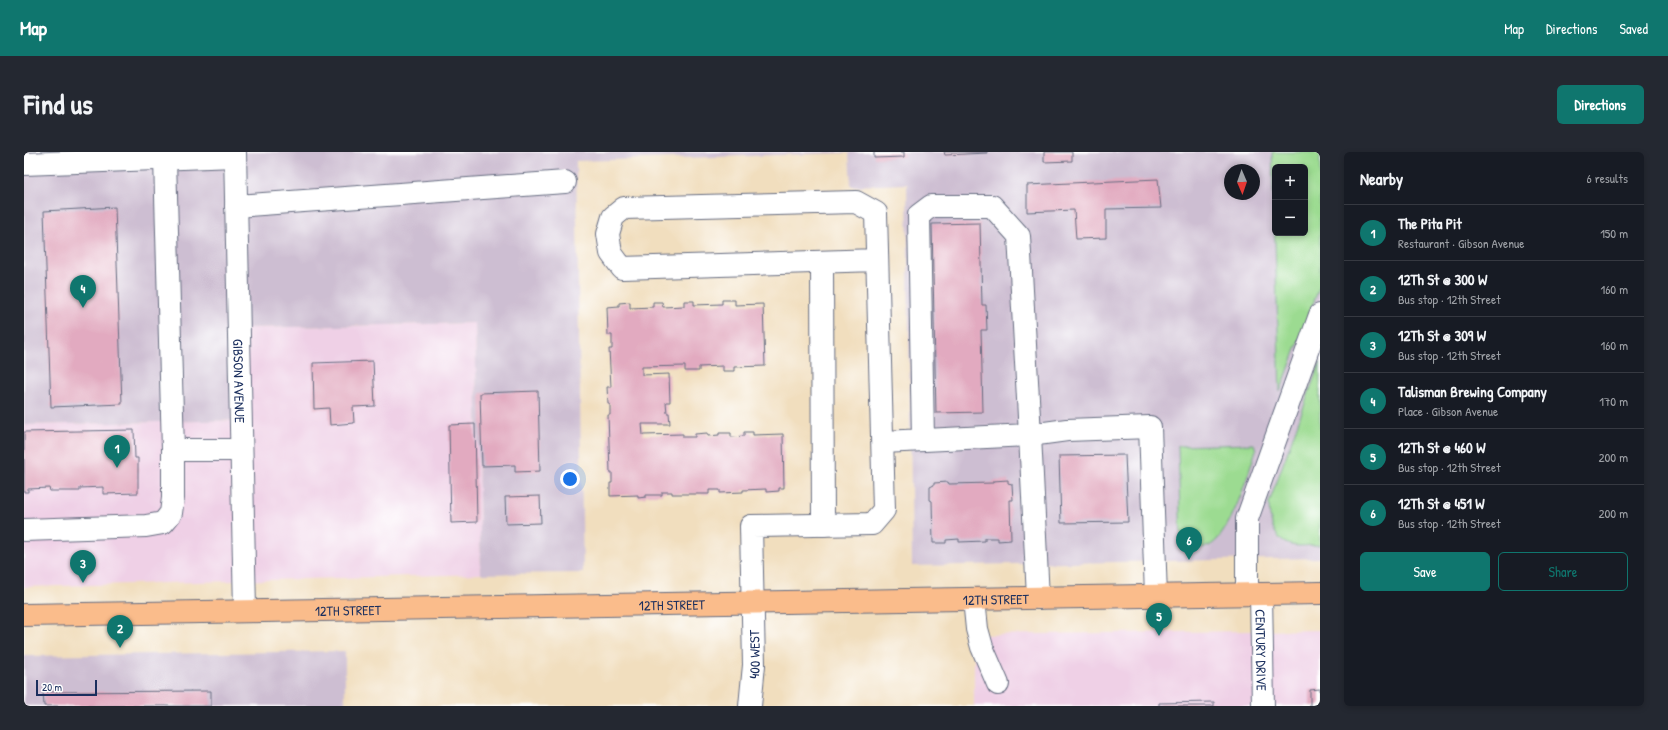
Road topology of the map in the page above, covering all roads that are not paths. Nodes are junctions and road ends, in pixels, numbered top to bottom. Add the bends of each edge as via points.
1 (235, 154) edge
2 (165, 159) junction
3 (24, 164) edge
4 (565, 182) dead end
5 (236, 206) junction
6 (877, 260) junction
7 (822, 262) junction
8 (1320, 315) edge
9 (1030, 435) junction
10 (923, 440) junction
11 (883, 442) junction
12 (174, 450) junction
13 (241, 450) junction
14 (823, 525) junction
15 (24, 530) edge
16 (1320, 593) edge
17 (1254, 594) junction
18 (1156, 596) junction
19 (1038, 598) junction
20 (974, 599) junction
21 (752, 602) junction
22 (245, 610) junction
23 (24, 615) edge
24 (998, 684) dead end
25 (750, 706) edge
26 (1263, 706) edge

1 - 2 street
1 - 5 street, GIBSON AVENUE
2 - 3 street
2 - 12 street
4 - 5 street
5 - 13 street, GIBSON AVENUE
6 - 7 street
6 - 7 street via 876,213 856,202 624,208 612,217 608,234 611,253 622,268
6 - 11 street
7 - 14 street
8 - 17 street, CENTURY DRIVE via 1247,519
9 - 10 street
9 - 10 street via 1019,236 992,206 931,206 919,215
9 - 18 street via 1067,430 1150,427
9 - 19 street
10 - 11 street
11 - 14 street via 884,510 872,524
12 - 13 street
12 - 15 street via 171,513 163,523 146,526
13 - 22 street, GIBSON AVENUE
14 - 21 street, 400 WEST via 751,526
16 - 17 main road, 12TH STREET
17 - 18 main road, 12TH STREET
17 - 26 street, CENTURY DRIVE
18 - 19 main road, 12TH STREET
19 - 20 main road, 12TH STREET
20 - 21 main road, 12TH STREET
20 - 24 street via 980,641
21 - 22 main road, 12TH STREET
21 - 25 street, 400 WEST via 754,665
22 - 23 main road, 12TH STREET

